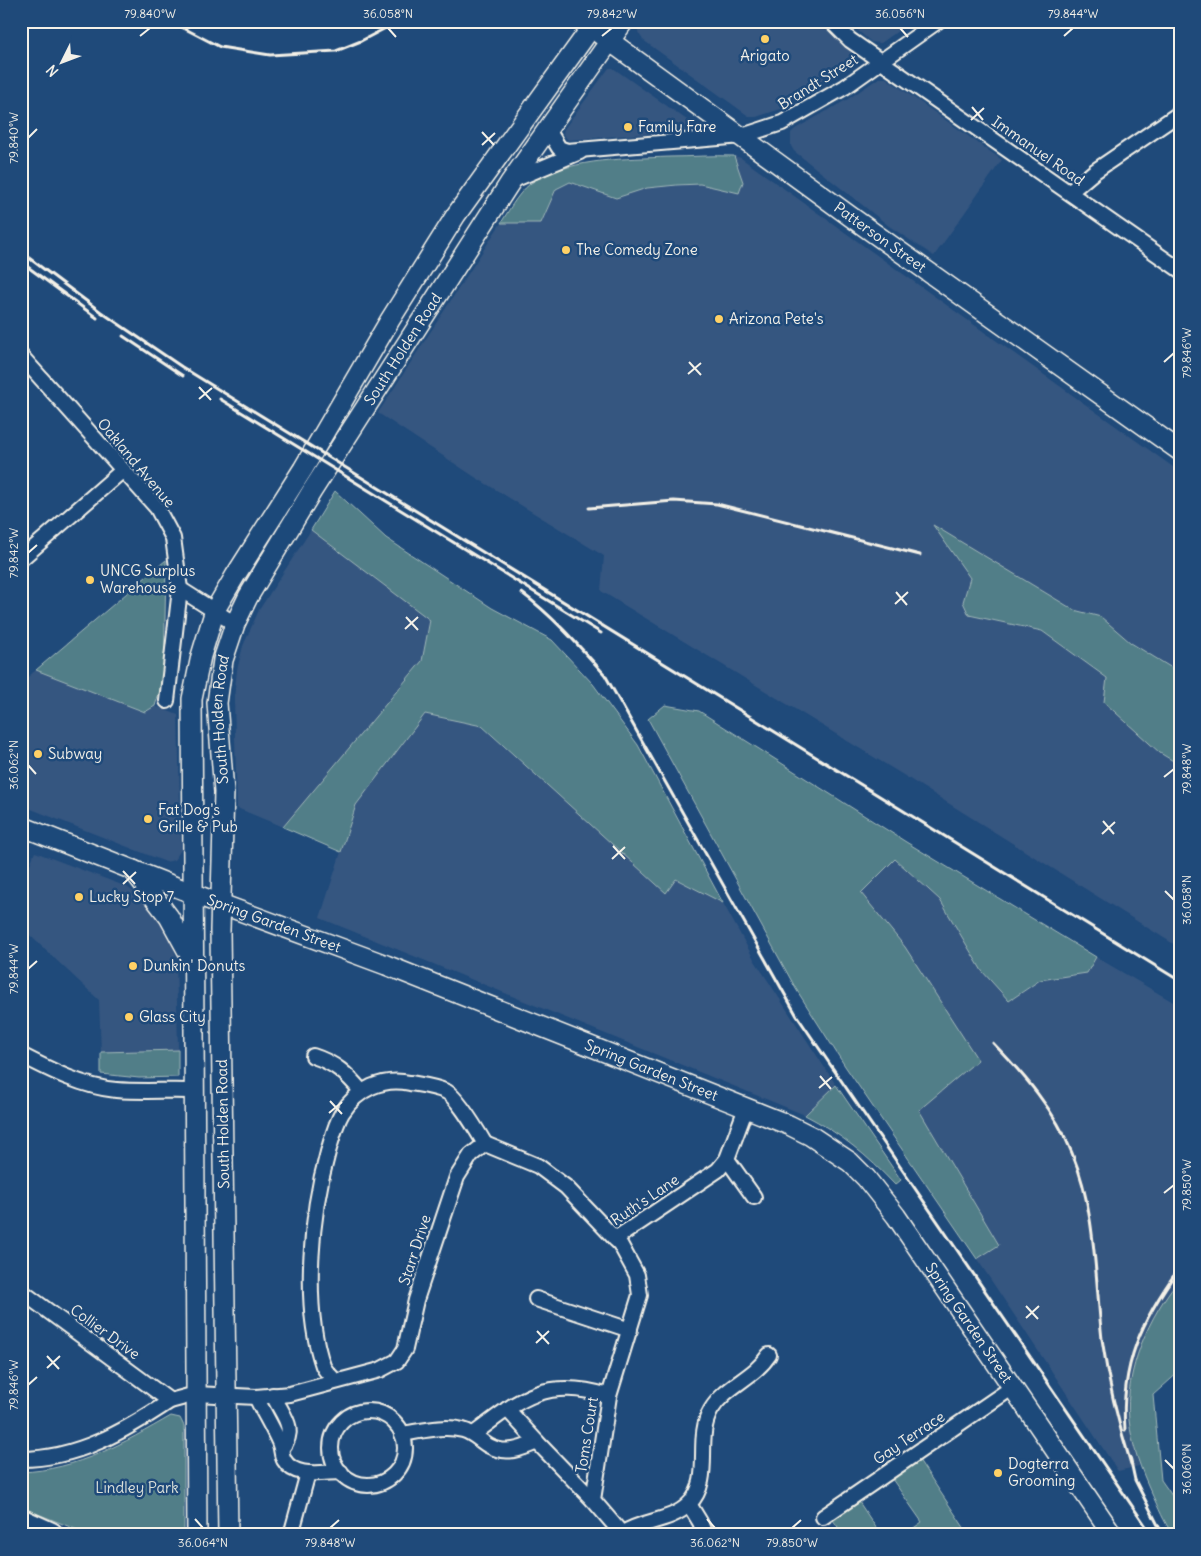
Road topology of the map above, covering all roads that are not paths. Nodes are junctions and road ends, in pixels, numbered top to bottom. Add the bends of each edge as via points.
1 (624, 21) edge
2 (831, 21) edge
3 (938, 21) edge
4 (590, 23) edge
5 (610, 41) junction
6 (881, 61) junction
7 (1180, 113) edge
8 (547, 128) junction
9 (742, 136) junction
10 (582, 151) junction
11 (511, 181) junction
12 (1070, 192) junction
13 (1180, 270) edge
14 (21, 356) edge
15 (1180, 451) edge
16 (123, 470) junction
17 (21, 559) edge
18 (180, 589) junction
19 (215, 610) junction
20 (234, 624) junction
21 (167, 701) dead end
22 (21, 826) edge
23 (132, 869) junction
24 (194, 894) junction
25 (221, 904) junction
26 (193, 959) junction
27 (21, 1055) edge
28 (313, 1056) dead end
29 (194, 1091) junction
30 (361, 1091) junction
31 (746, 1108) junction
32 (485, 1144) junction
33 (727, 1159) junction
34 (754, 1197) dead end
35 (616, 1239) junction
36 (21, 1290) edge
37 (536, 1299) dead end
38 (630, 1330) junction
39 (769, 1355) dead end
40 (335, 1381) junction
41 (1013, 1387) junction
42 (196, 1394) junction
43 (226, 1395) junction
44 (273, 1395) junction
45 (609, 1396) junction
46 (256, 1397) junction
47 (170, 1401) junction
48 (507, 1409) junction
49 (289, 1429) junction
50 (275, 1434) junction
51 (402, 1434) junction
52 (474, 1434) junction
53 (537, 1442) junction
54 (282, 1448) junction
55 (21, 1459) edge
56 (341, 1472) junction
57 (308, 1473) junction
58 (593, 1500) junction
59 (689, 1504) junction
60 (823, 1517) dead end
61 (21, 1522) edge
62 (623, 1534) edge
63 (50, 1535) edge
64 (197, 1535) edge
65 (228, 1535) edge
66 (291, 1535) edge
67 (705, 1535) edge
68 (1113, 1535) edge

1 - 5 main road, South Holden Road
2 - 6 street, Immanuel Road via 850,40
3 - 6 street, Brandt Street
4 - 5 main road, Patterson Street
4 - 19 main road, South Holden Road via 438,244
5 - 8 main road, South Holden Road
5 - 9 main road, Patterson Street
6 - 9 street, Brandt Street via 799,115
6 - 12 street, Immanuel Road
7 - 12 street
8 - 10 street, Brandt Street via 559,148
8 - 11 main road, South Holden Road
9 - 10 street, Brandt Street
9 - 15 main road, Patterson Street
10 - 11 street, Brandt Street
11 - 20 main road, South Holden Road via 312,491
12 - 13 street, Immanuel Road
14 - 16 street, Oakland Avenue
16 - 17 street
16 - 18 street, Oakland Avenue via 157,508 173,538
18 - 19 street
18 - 21 street, Oakland Avenue
19 - 20 street
19 - 24 main road, South Holden Road via 200,656 192,698
20 - 25 main road, South Holden Road via 223,660 218,703 224,792
22 - 23 main road, Spring Garden Street
23 - 24 main road, Spring Garden Street
23 - 26 main road via 169,916
24 - 25 main road, Spring Garden Street
24 - 26 main road, South Holden Road
25 - 31 main road, Spring Garden Street via 386,964
25 - 43 main road, South Holden Road
26 - 29 main road, South Holden Road
27 - 29 street via 57,1073 98,1087
28 - 30 street via 331,1062 346,1073
29 - 42 main road, South Holden Road
30 - 32 street via 393,1081 448,1093
30 - 40 street via 342,1113 334,1130 316,1197 312,1237 314,1328 324,1368
31 - 33 street, Ruth's Lane
31 - 41 main road, Spring Garden Street via 811,1136 850,1162 866,1178 896,1216
32 - 35 street via 548,1172
32 - 40 street, Starr Drive via 471,1156 457,1177 422,1281 405,1349 397,1361 380,1370
33 - 34 street
33 - 35 street, Ruth's Lane via 718,1170
35 - 38 street, Ruth's Lane via 631,1262 640,1289
36 - 47 street, Collier Drive
37 - 38 street
38 - 45 street, Toms Court
39 - 59 street via 762,1366 712,1408 704,1430 700,1485
40 - 44 street, Starr Drive via 290,1394
41 - 60 street, Gay Terrace
41 - 68 main road, Spring Garden Street
42 - 43 street, Starr Drive
42 - 47 street, Starr Drive
42 - 64 main road, South Holden Road
43 - 46 street, Starr Drive
43 - 65 main road, South Holden Road
44 - 46 street, Starr Drive
44 - 49 street
45 - 48 street via 573,1387 554,1388 532,1395
45 - 58 street, Toms Court
46 - 50 street
47 - 55 street, Starr Drive via 85,1448 60,1455
48 - 52 street
48 - 53 street
49 - 50 street
49 - 54 street via 288,1440
50 - 54 street
51 - 52 street via 450,1428
51 - 56 street via 405,1448 402,1461 396,1473 385,1481 358,1483
51 - 56 street via 383,1414 370,1411 350,1415 340,1423 332,1440 332,1455
52 - 53 street via 489,1446 504,1451 519,1450
53 - 58 street
54 - 57 street via 282,1458 286,1463 294,1470
56 - 57 street
57 - 66 street
58 - 62 street
59 - 62 street via 674,1514 631,1528
59 - 67 street
61 - 63 highway

